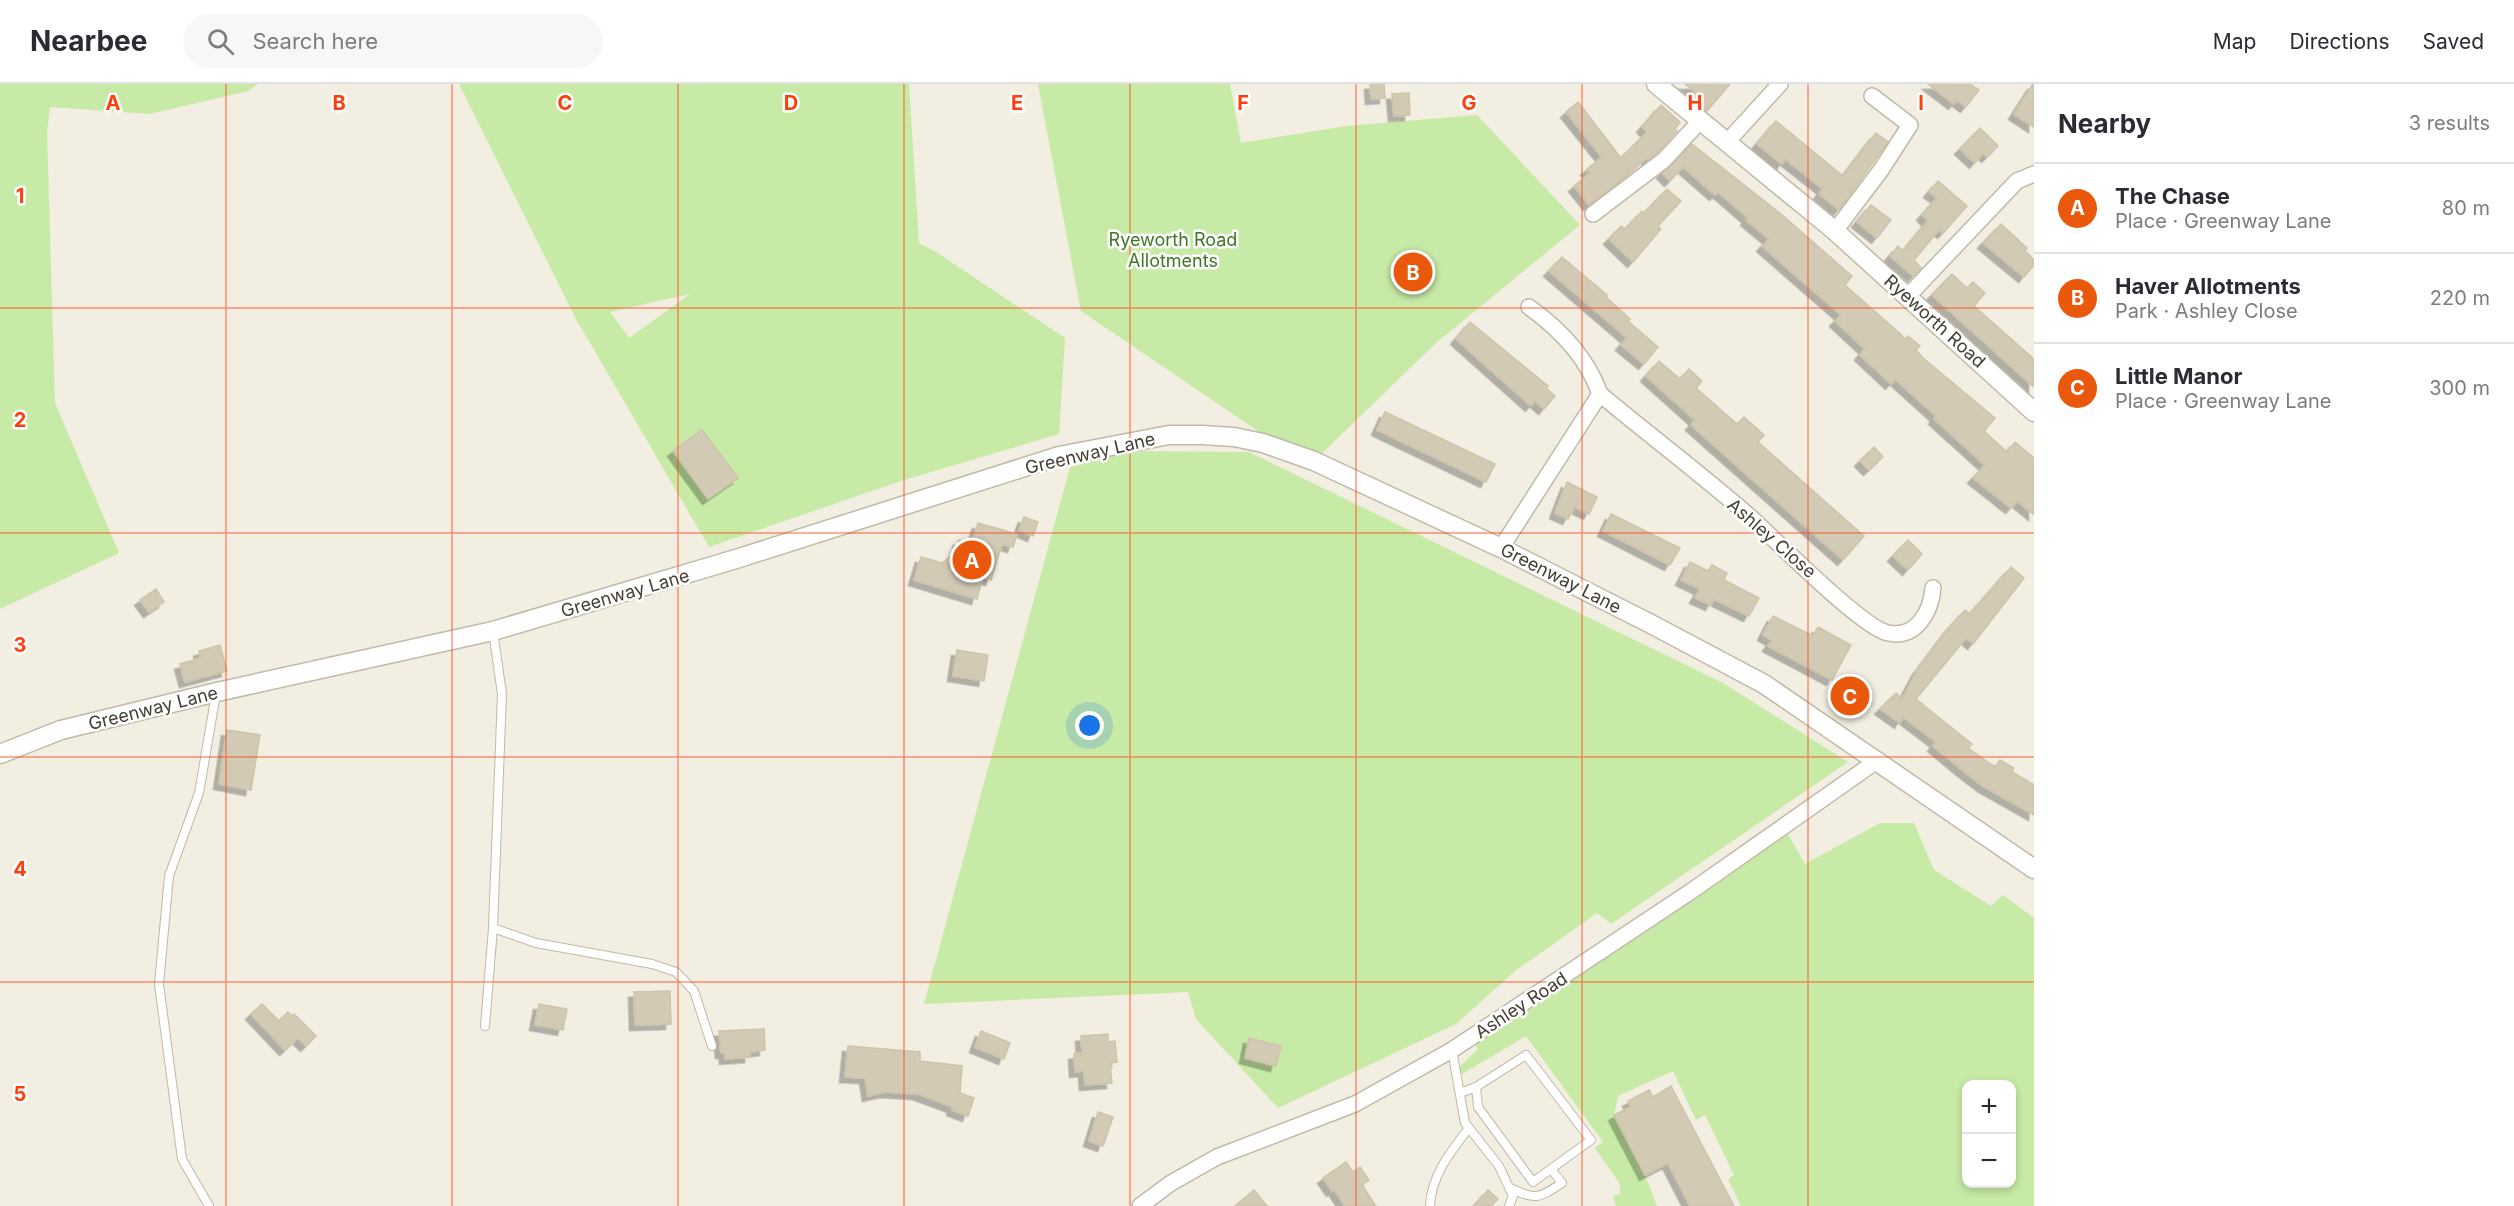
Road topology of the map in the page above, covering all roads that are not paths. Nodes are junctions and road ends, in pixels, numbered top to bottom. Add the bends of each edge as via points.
1 (1656, 84) edge
2 (1780, 84) edge
3 (1872, 96) dead end
4 (1701, 120) junction
5 (1727, 142) junction
6 (2034, 174) edge
7 (1593, 214) dead end
8 (1835, 231) junction
9 (1908, 296) junction
10 (1529, 307) dead end
11 (1600, 394) junction
12 (2034, 412) edge
13 (1501, 548) junction
14 (1933, 588) dead end
15 (493, 632) junction
16 (217, 692) junction
17 (0, 754) edge
18 (1878, 760) junction
19 (2034, 869) edge
20 (493, 928) junction
21 (485, 1026) dead end
22 (712, 1046) dead end
23 (1452, 1050) junction
24 (1476, 1087) junction
25 (1460, 1093) junction
26 (1469, 1128) junction
27 (1551, 1169) junction
28 (1510, 1188) junction
29 (209, 1206) edge
30 (1140, 1206) edge
31 (1430, 1206) edge
32 (1509, 1206) edge

1 - 4 street, Ryeworth Road
2 - 5 street
3 - 8 street via 1910,125
4 - 5 street, Ryeworth Road
4 - 7 street via 1664,160
5 - 8 street, Ryeworth Road
6 - 9 street via 2017,181
8 - 9 street, Ryeworth Road
9 - 12 street, Ryeworth Road
10 - 11 street, Ashley Close via 1579,353
11 - 13 street
11 - 14 street, Ashley Close via 1747,515 1871,626 1898,634 1913,628 1929,609
13 - 15 street, Greenway Lane via 1280,448 1234,437 1170,435 1059,456
13 - 18 street, Greenway Lane via 1764,684
15 - 16 street, Greenway Lane
15 - 20 lane via 502,694
16 - 17 street, Greenway Lane via 61,730
16 - 29 lane via 200,793 170,876 159,984 182,1159
18 - 19 street, Greenway Lane
18 - 23 street, Ashley Road
20 - 21 lane
20 - 22 lane via 557,948 652,964 676,972 694,991
23 - 25 lane
23 - 30 street, Ashley Road via 1355,1104 1217,1157
24 - 25 lane
24 - 27 lane via 1478,1107 1533,1182
24 - 27 lane via 1526,1054 1591,1140
25 - 26 lane
26 - 28 lane
26 - 31 lane via 1440,1169 1431,1190
27 - 28 lane via 1562,1183 1542,1197
28 - 32 lane via 1513,1196

